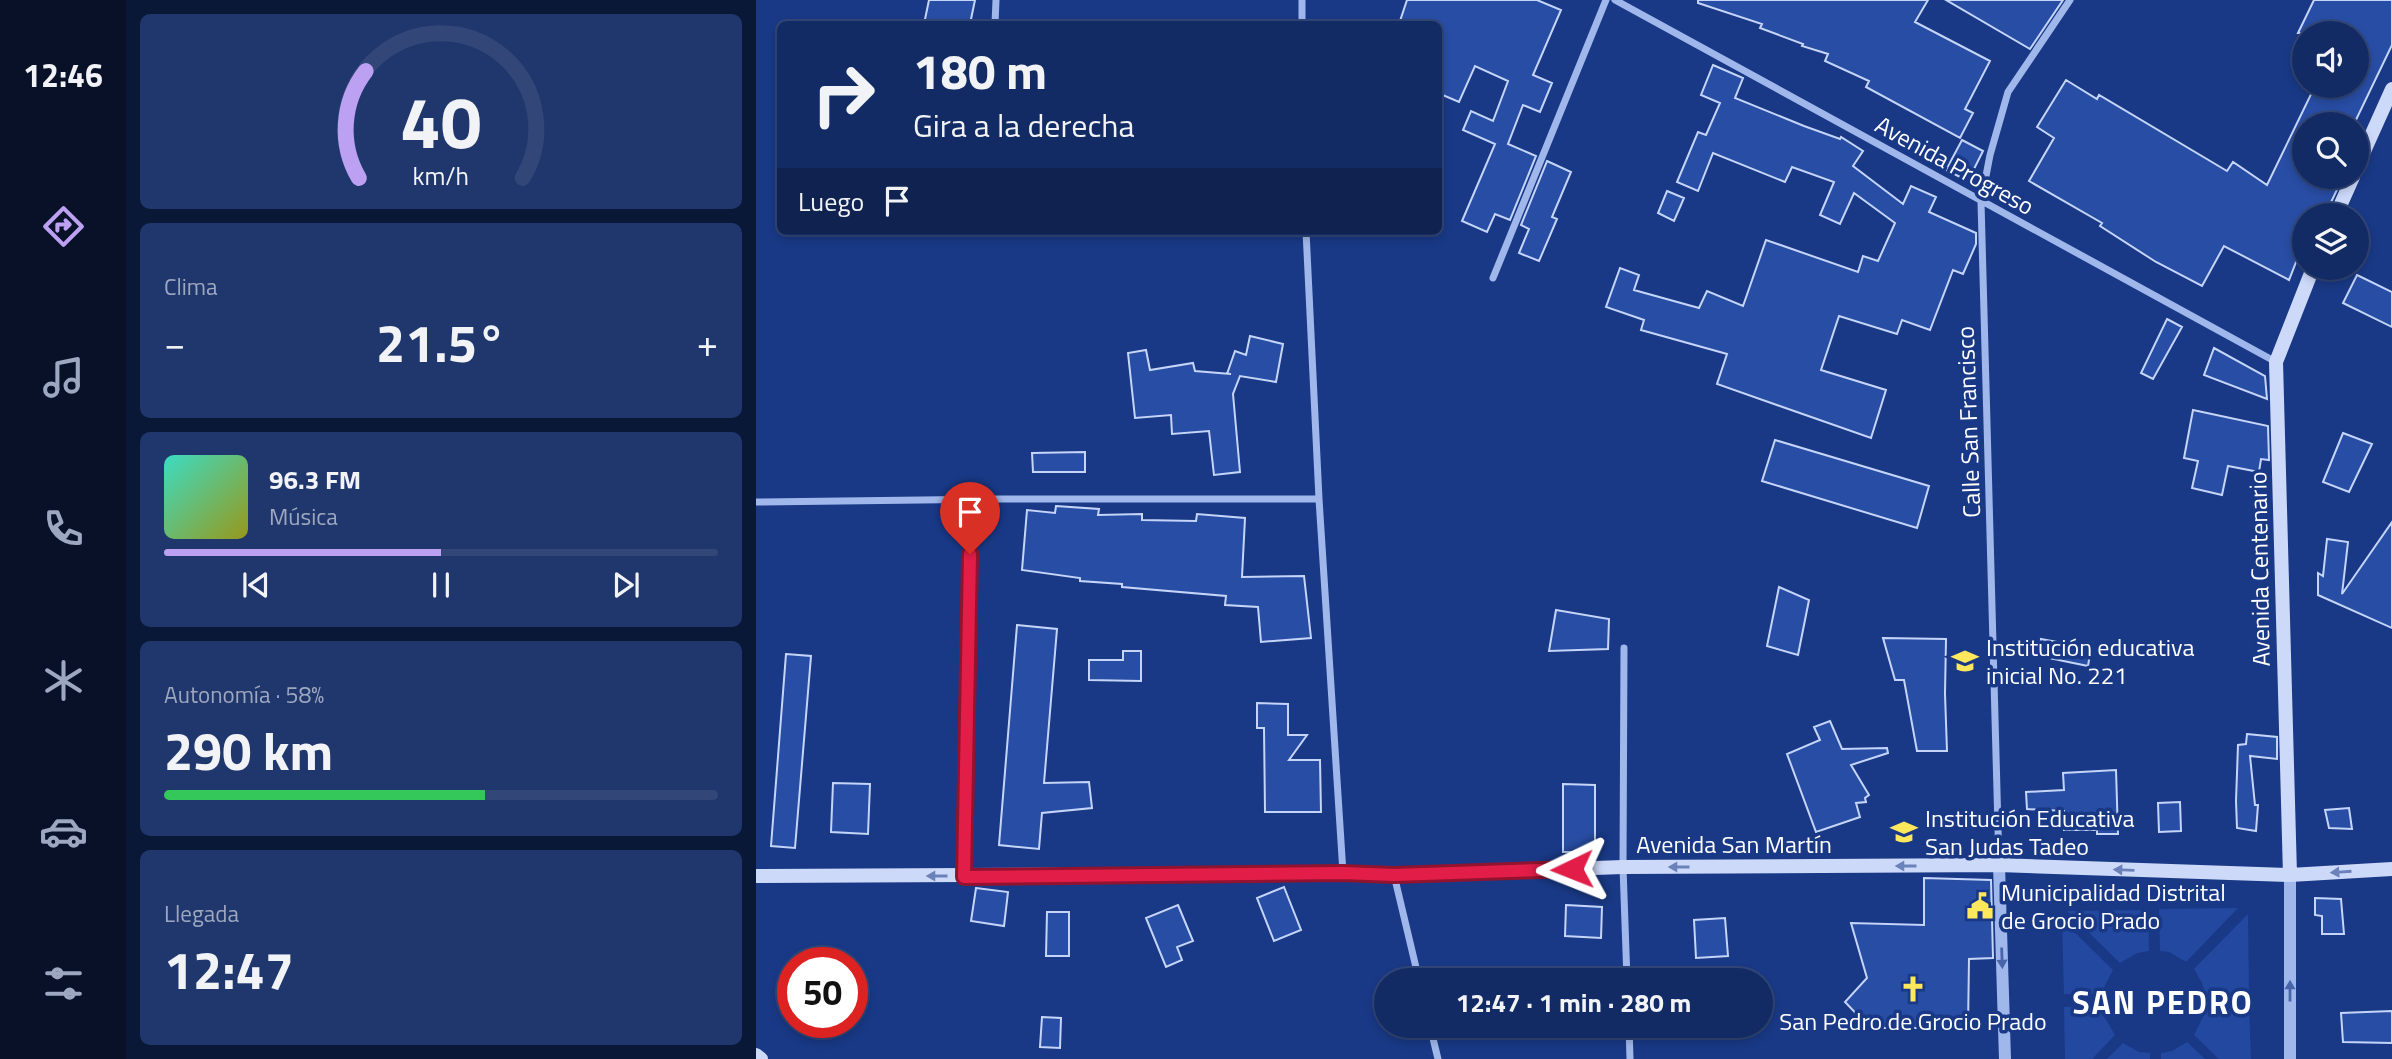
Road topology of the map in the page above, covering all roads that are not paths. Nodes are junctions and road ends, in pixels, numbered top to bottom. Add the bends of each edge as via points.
1 (996, 0) edge
2 (1302, 0) edge
3 (1606, 0) edge
4 (1615, 0) edge
5 (2070, 0) edge
6 (995, 21) edge
7 (1302, 21) edge
8 (2392, 89) edge
9 (2369, 140) edge
10 (1981, 202) junction
11 (1306, 235) edge
12 (1493, 278) dead end
13 (2308, 280) edge
14 (2276, 362) junction
15 (1319, 499) junction
16 (970, 500) junction
17 (756, 502) edge
18 (1624, 648) dead end
19 (1999, 866) junction
20 (1623, 867) junction
21 (2392, 869) edge
22 (1343, 873) junction
23 (1394, 875) junction
24 (2290, 875) junction
25 (756, 876) edge
26 (964, 877) junction
27 (1416, 968) edge
28 (1627, 968) edge
29 (1433, 1038) edge
30 (1629, 1038) edge
31 (756, 1055) edge
32 (761, 1059) edge
33 (1438, 1059) edge
34 (1630, 1059) edge
35 (2005, 1059) edge
36 (2290, 1059) edge

1 - 6 street
2 - 7 street
3 - 12 street
4 - 10 street, Avenida Progreso
5 - 10 street, Calle San Francisco via 2008,92
8 - 9 main road
10 - 14 street, Avenida Progreso
10 - 19 street, Calle San Francisco
11 - 15 street
13 - 14 main road, Avenida Centenario
14 - 24 main road, Avenida Centenario
15 - 16 street
15 - 22 street
16 - 17 street
16 - 26 street
18 - 20 street
19 -> 20 main road, Avenida San Martín
24 -> 19 main road, Avenida San Martín
19 -> 35 street
20 - 23 main road, Avenida San Martín
20 - 28 street
21 -> 24 main road, Avenida San Martín
22 - 23 main road, Avenida San Martín
22 - 26 main road, Avenida San Martín
23 - 27 street
36 -> 24 street
26 -> 25 main road, Avenida San Martín
29 - 33 street
30 - 34 street
31 - 32 main road

